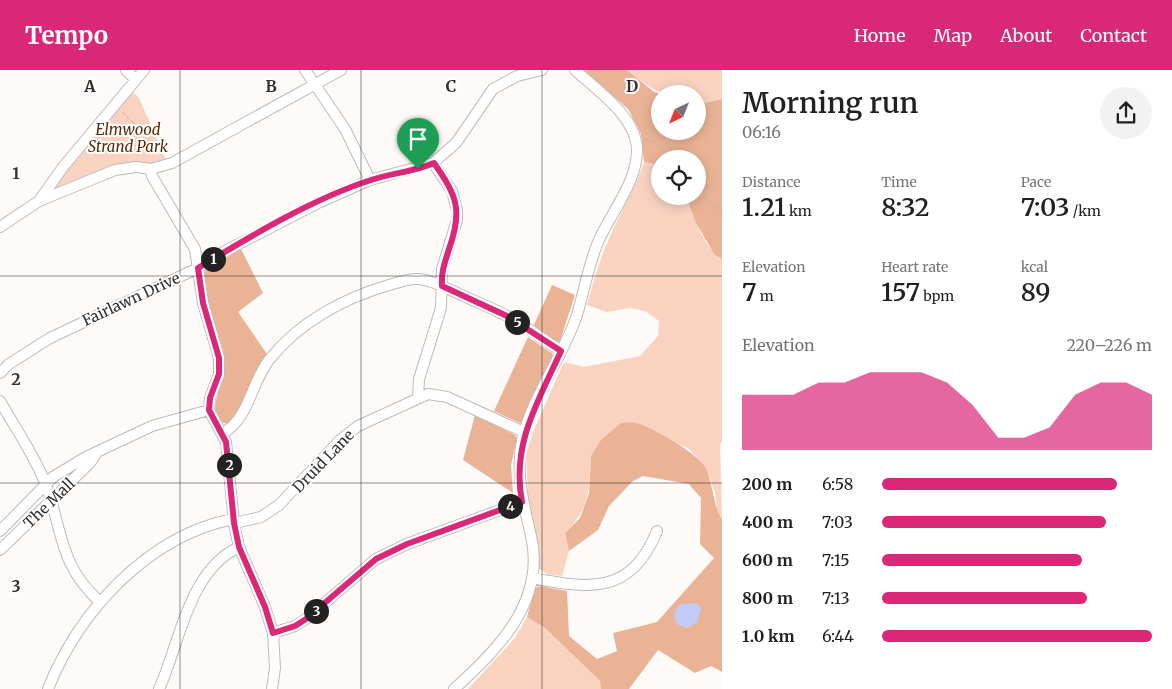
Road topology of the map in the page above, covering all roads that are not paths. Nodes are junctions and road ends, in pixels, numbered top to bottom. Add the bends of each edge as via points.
1 (126, 70) edge
2 (144, 70) edge
3 (305, 70) edge
4 (341, 70) edge
5 (542, 70) edge
6 (575, 70) edge
7 (136, 80) junction
8 (314, 84) junction
9 (434, 163) junction
10 (146, 168) junction
11 (370, 180) junction
12 (39, 201) junction
13 (0, 227) edge
14 (198, 268) junction
15 (442, 286) junction
16 (561, 351) junction
17 (0, 373) edge
18 (418, 398) junction
19 (0, 401) edge
20 (209, 410) junction
21 (524, 432) junction
22 (223, 433) junction
23 (96, 454) junction
24 (46, 484) junction
25 (50, 501) junction
26 (522, 502) junction
27 (234, 521) junction
28 (0, 531) edge
29 (657, 531) dead end
30 (239, 547) junction
31 (0, 550) edge
32 (532, 578) junction
33 (100, 602) junction
34 (273, 633) junction
35 (48, 689) edge
36 (159, 689) edge
37 (272, 689) edge
38 (454, 689) edge

1 - 7 street
2 - 7 street
3 - 8 street
4 - 8 street
5 - 9 street, Fairlawn Drive via 517,76 494,90 456,143
6 - 16 street via 622,115 629,124 637,149 633,171 598,242 576,318
7 - 12 street via 63,167
8 - 10 street via 172,162
8 - 11 street via 345,129
9 - 11 street, Fairlawn Drive
9 - 15 street via 452,190 457,210 455,232 442,269
10 - 12 street via 115,170
10 - 14 street via 189,236
11 - 14 street, Fairlawn Drive via 295,214
12 - 13 street
14 - 17 street, Fairlawn Drive via 50,338
14 - 20 street via 203,303 219,358 219,374
15 - 16 street via 507,316
15 - 18 street via 441,308 419,379
15 - 22 street via 419,279 404,280 352,298 320,315 273,355 257,379 240,418
16 - 21 street
18 - 21 street, Druid Lane via 428,394 447,397
18 - 27 street, Druid Lane via 358,426 340,440 272,510 261,517
19 - 24 street
20 - 22 street
20 - 23 street, The Mall via 152,426
21 - 26 street via 519,469
22 - 27 street via 228,450
23 - 24 street, The Mall via 86,457
23 - 25 street, The Mall via 90,464
24 - 25 street
24 - 28 street, The Mall
25 - 31 street, The Mall
25 - 33 street via 69,562
26 - 32 street via 532,538
26 - 34 street via 376,559 306,619
27 - 30 street
27 - 33 street, Druid Lane via 202,529 166,547 133,570
29 - 32 street via 642,560 620,579 585,586
30 - 34 street
30 - 36 street via 217,562 190,602
32 - 38 street via 522,611 510,632
33 - 35 street, Druid Lane via 66,650
34 - 37 street via 275,668

